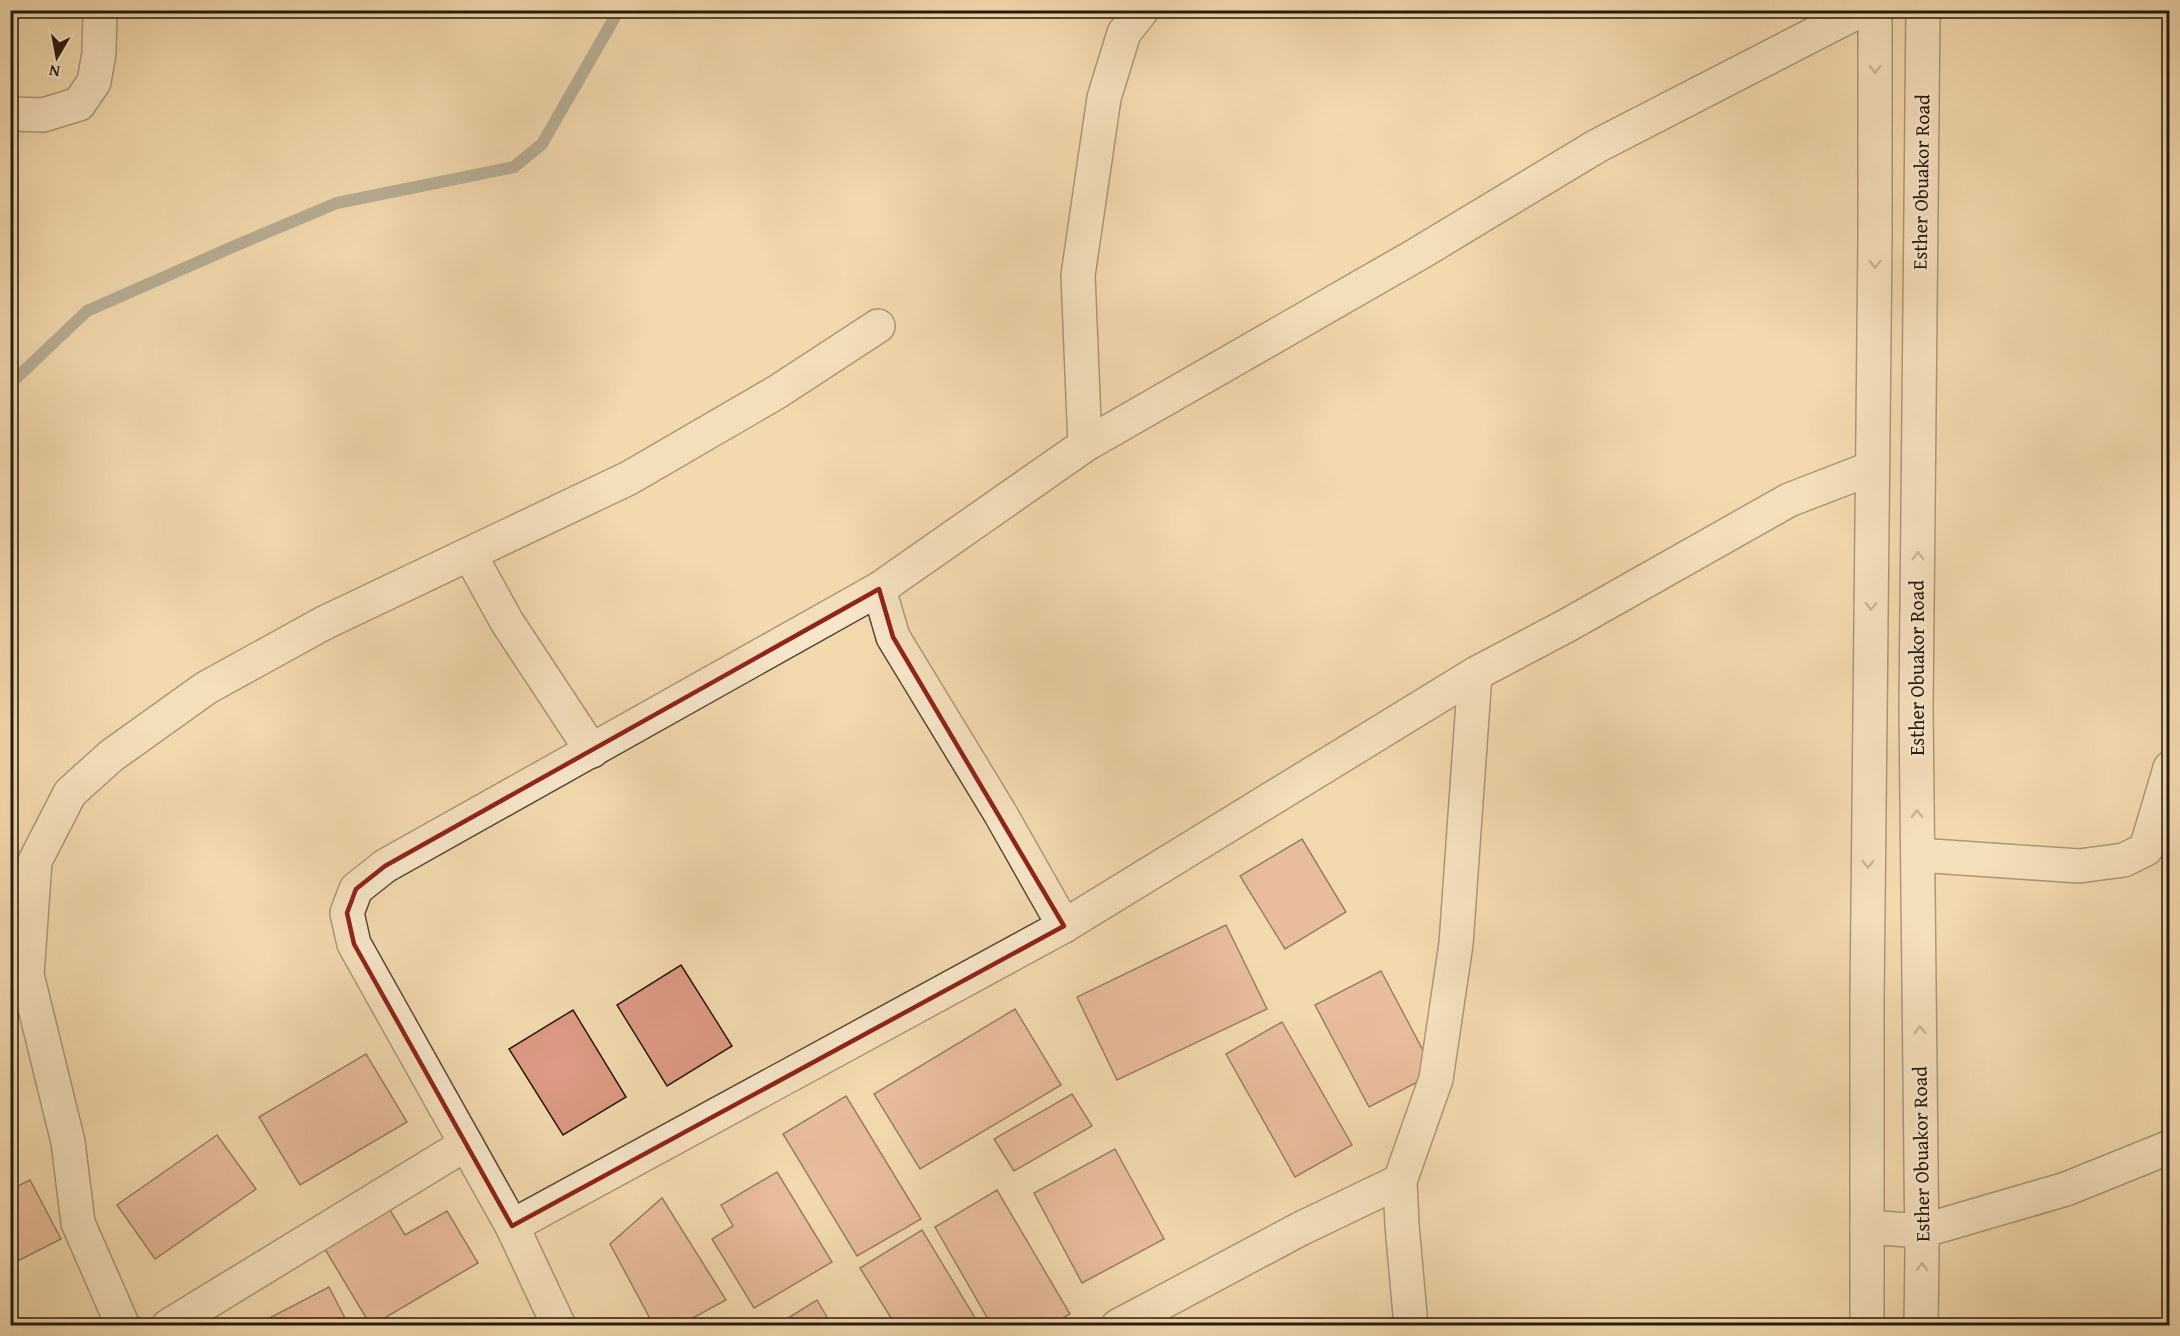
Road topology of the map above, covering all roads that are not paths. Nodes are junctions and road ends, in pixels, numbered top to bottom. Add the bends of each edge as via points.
1 (100, 10) edge
2 (1142, 10) edge
3 (1861, 10) edge
4 (1875, 10) edge
5 (1923, 10) edge
6 (10, 114) edge
7 (878, 326) dead end
8 (1085, 445) junction
9 (1872, 468) junction
10 (470, 555) junction
11 (879, 589) junction
12 (1475, 674) junction
13 (592, 751) junction
14 (2169, 768) edge
15 (1918, 855) junction
16 (1064, 926) junction
17 (465, 1144) junction
18 (2168, 1145) edge
19 (1400, 1181) junction
20 (512, 1226) junction
21 (1867, 1227) junction
22 (1922, 1232) junction
23 (123, 1326) edge
24 (168, 1326) edge
25 (559, 1326) edge
26 (1118, 1326) edge
27 (1411, 1326) edge
28 (1868, 1326) edge
29 (1921, 1326) edge

1 - 6 street via 94,82 79,104 43,115
2 - 8 street via 1124,33 1104,98 1078,274
3 - 8 street via 1597,146
4 -> 9 street
15 -> 5 street, Esther Obuakor Road
7 - 10 street via 777,392 628,478
8 - 11 street
9 - 12 street via 1789,500
9 -> 21 street
10 - 13 street via 507,622
10 - 23 street via 324,623 206,688 111,756 70,793 35,861 27,975 68,1142 78,1223
11 - 13 street
11 - 16 street via 893,638
12 - 16 street
12 - 19 street via 1456,944 1436,1079
13 - 17 street via 385,866 356,889 346,913 354,944
14 - 15 street via 2146,849 2124,860 2079,866
22 -> 15 street, Esther Obuakor Road
16 - 20 street
17 - 20 street
17 - 24 street
18 - 22 street via 2066,1189
19 - 26 street via 1300,1229
19 - 27 street
20 - 25 street
21 - 22 street
21 - 28 street
29 -> 22 street, Esther Obuakor Road

